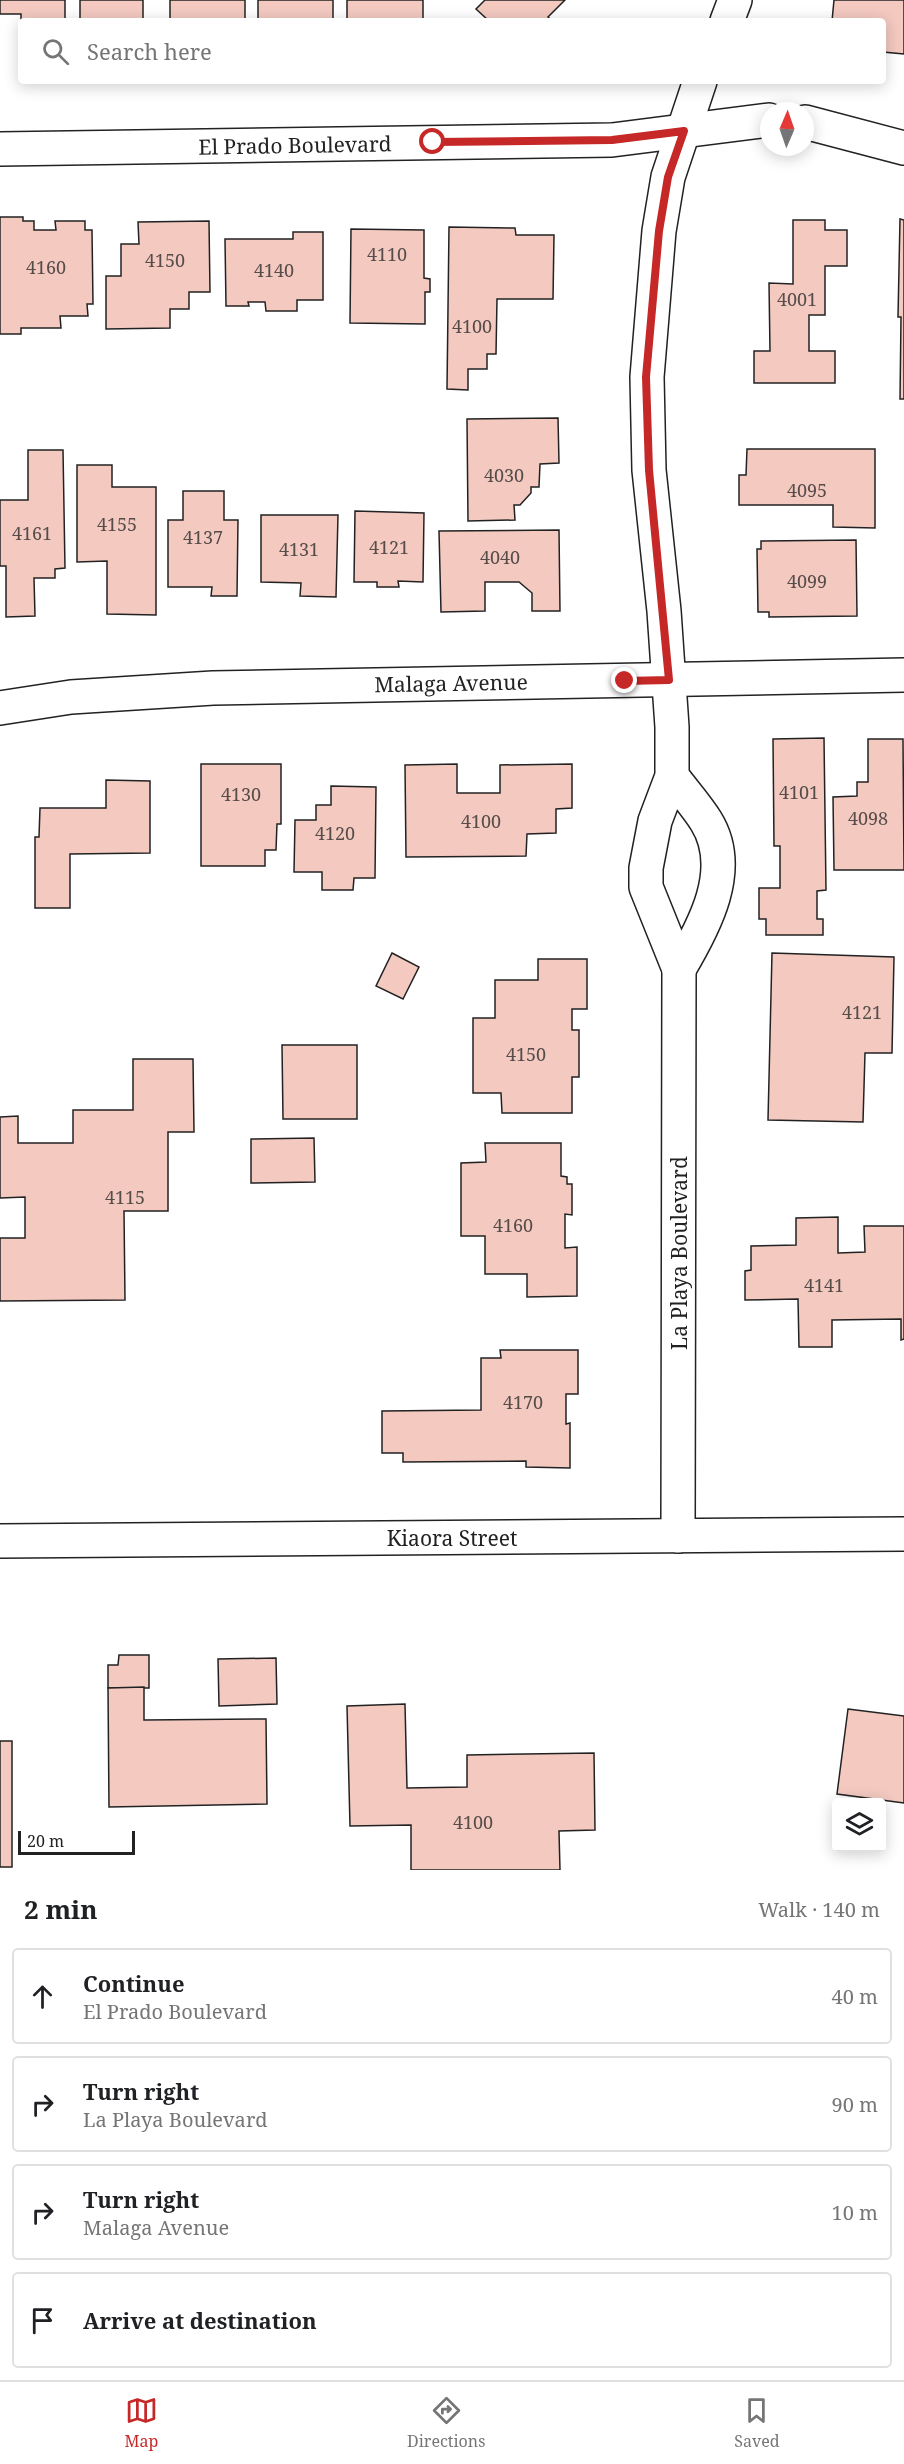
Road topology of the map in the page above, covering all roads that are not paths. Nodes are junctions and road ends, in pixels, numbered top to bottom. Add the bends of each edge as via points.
1 (735, 0) edge
2 (728, 18) edge
3 (699, 84) edge
4 (760, 121) edge
5 (814, 124) edge
6 (684, 131) junction
7 (904, 148) edge
8 (0, 149) edge
9 (904, 675) edge
10 (669, 680) junction
11 (0, 708) edge
12 (672, 776) junction
13 (679, 969) junction
14 (904, 1534) edge
15 (678, 1536) junction
16 (0, 1541) edge

1 - 2 street
3 - 6 street, La Playa Boulevard
4 - 6 street, El Prado Boulevard
5 - 7 street
6 - 8 street, El Prado Boulevard via 612,140
6 - 10 street, La Playa Boulevard via 668,177 659,231 646,377 649,470
9 - 10 street, Malaga Avenue
10 - 11 street, Malaga Avenue via 213,688 71,697
10 - 12 street, La Playa Boulevard
12 - 13 street, La Playa Boulevard via 655,821 646,887
12 - 13 street via 707,822 717,849 718,866 710,908
13 - 15 street, La Playa Boulevard
14 - 15 street, Kiaora Street
15 - 16 street, Kiaora Street

